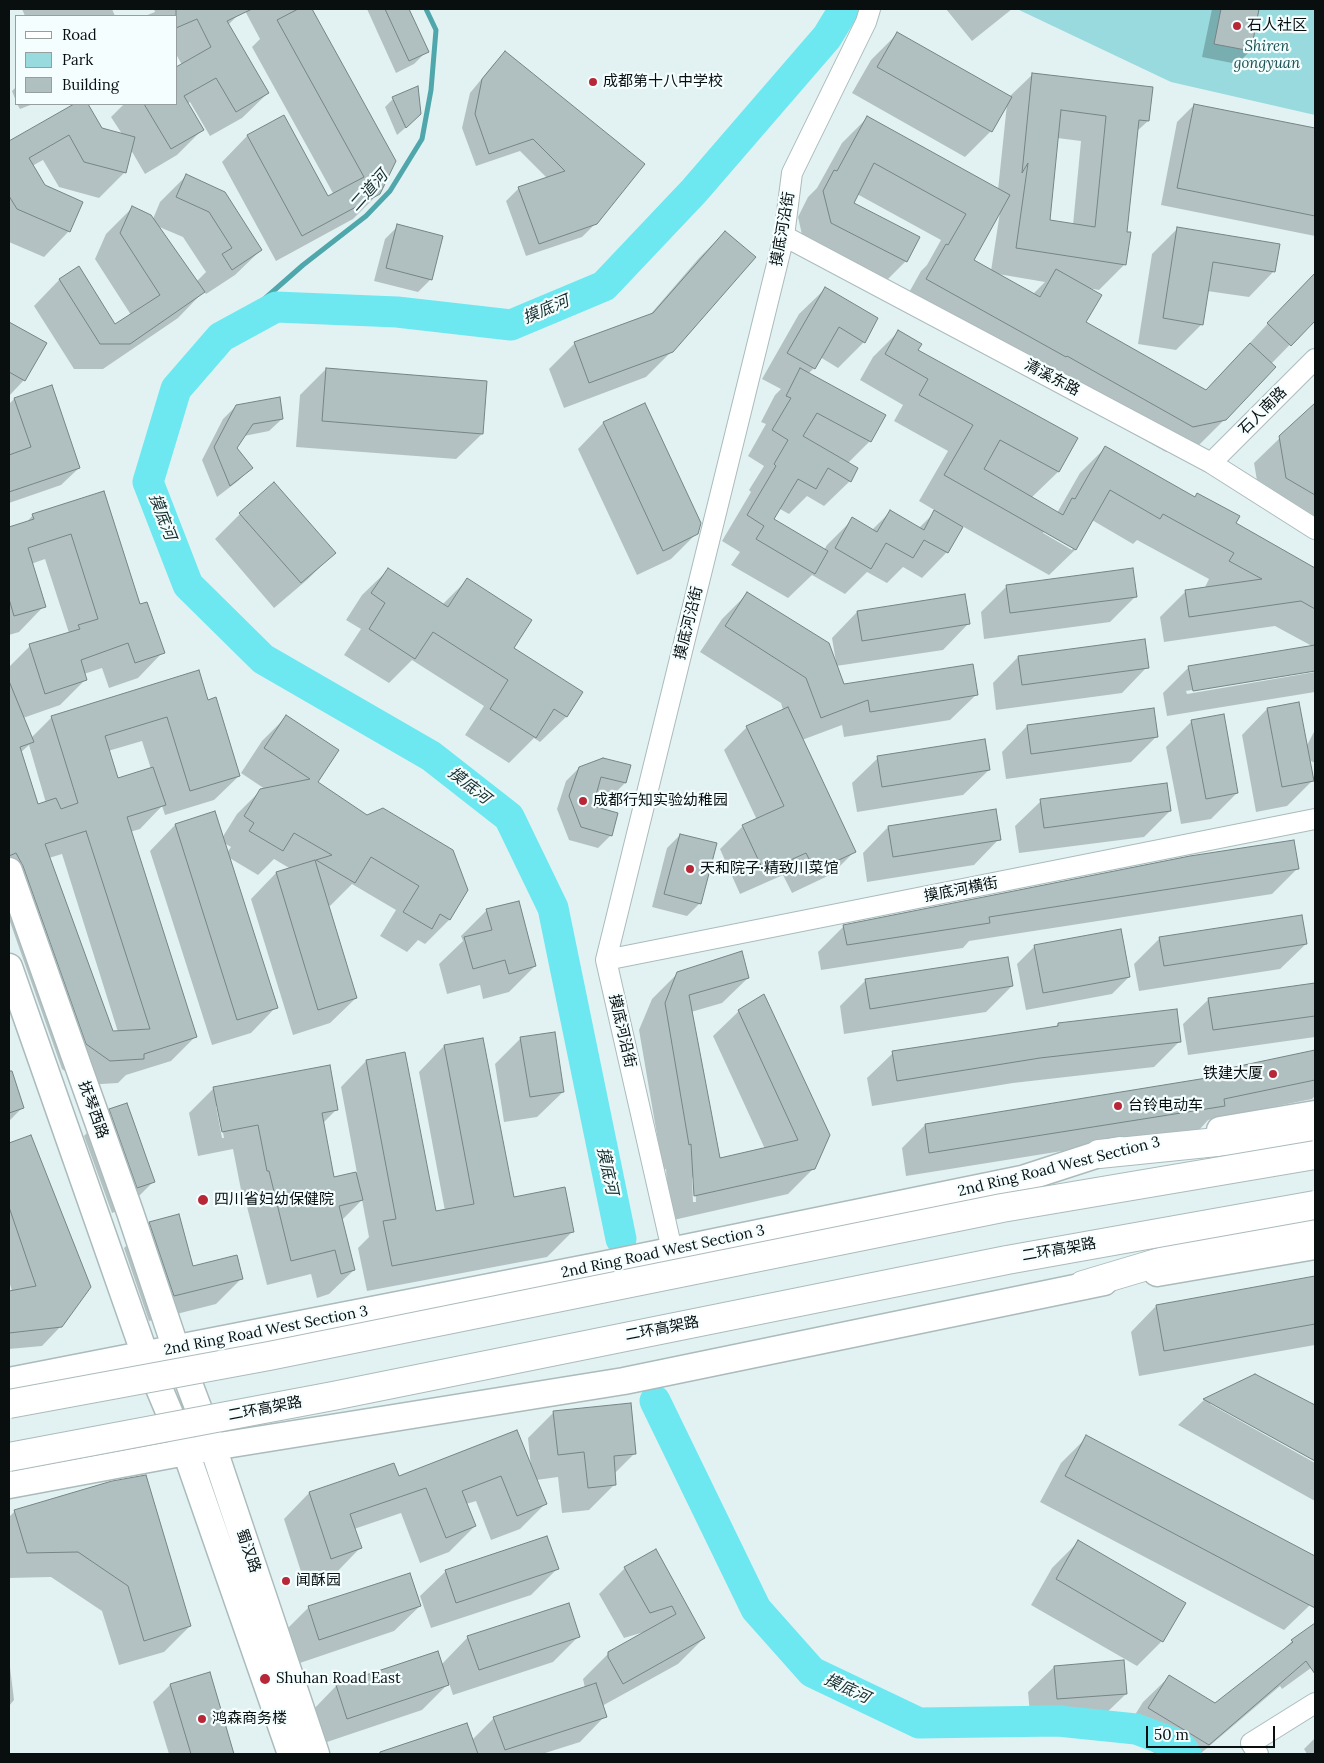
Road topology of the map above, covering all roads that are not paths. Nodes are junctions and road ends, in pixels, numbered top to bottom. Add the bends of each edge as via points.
1 (870, 9) edge
2 (784, 236) junction
3 (1315, 359) edge
4 (1211, 463) junction
5 (1315, 529) edge
6 (1315, 819) edge
7 (9, 871) edge
8 (606, 960) junction
9 (9, 967) edge
10 (1315, 1114) edge
11 (1315, 1130) edge
12 (1099, 1154) junction
13 (1315, 1155) edge
14 (1315, 1205) edge
15 (1315, 1224) edge
16 (1315, 1246) edge
17 (672, 1250) junction
18 (1083, 1285) junction
19 (176, 1349) junction
20 (145, 1354) junction
21 (9, 1381) edge
22 (9, 1404) edge
23 (213, 1448) junction
24 (186, 1452) junction
25 (9, 1457) edge
26 (9, 1485) edge
27 (1315, 1703) edge
28 (290, 1754) edge
29 (316, 1754) edge
30 (1258, 1754) edge

1 - 2 street, 摸底河沿街 via 792,173
2 - 4 street, 清溪东路
2 - 8 street, 摸底河沿街
3 - 4 street, 石人南路
4 - 5 street, 清溪东路
6 - 8 street, 摸底河横街
7 - 19 main road, 抚琴西路
8 - 17 street, 摸底河沿街
9 - 20 main road
10 - 12 main road, 2nd Ring Road West Section 3
11 - 12 highway
12 - 17 main road, 2nd Ring Road West Section 3 via 1022,1179
13 - 22 highway, bridge via 1002,1208 269,1356
14 - 25 highway, 二环高架路, bridge via 1007,1260 333,1396
15 - 18 highway via 1244,1237
16 - 18 main road
17 - 19 main road, 2nd Ring Road West Section 3
18 - 23 main road via 633,1379
19 - 20 main road, 2nd Ring Road West Section 3
19 - 23 main road, 蜀汉路
20 - 21 main road, 2nd Ring Road West Section 3
20 - 24 main road, 蜀汉路
23 - 24 main road
23 - 29 main road, 蜀汉路
24 - 26 main road
24 - 28 main road, 蜀汉路
27 - 30 street via 1251,1743

